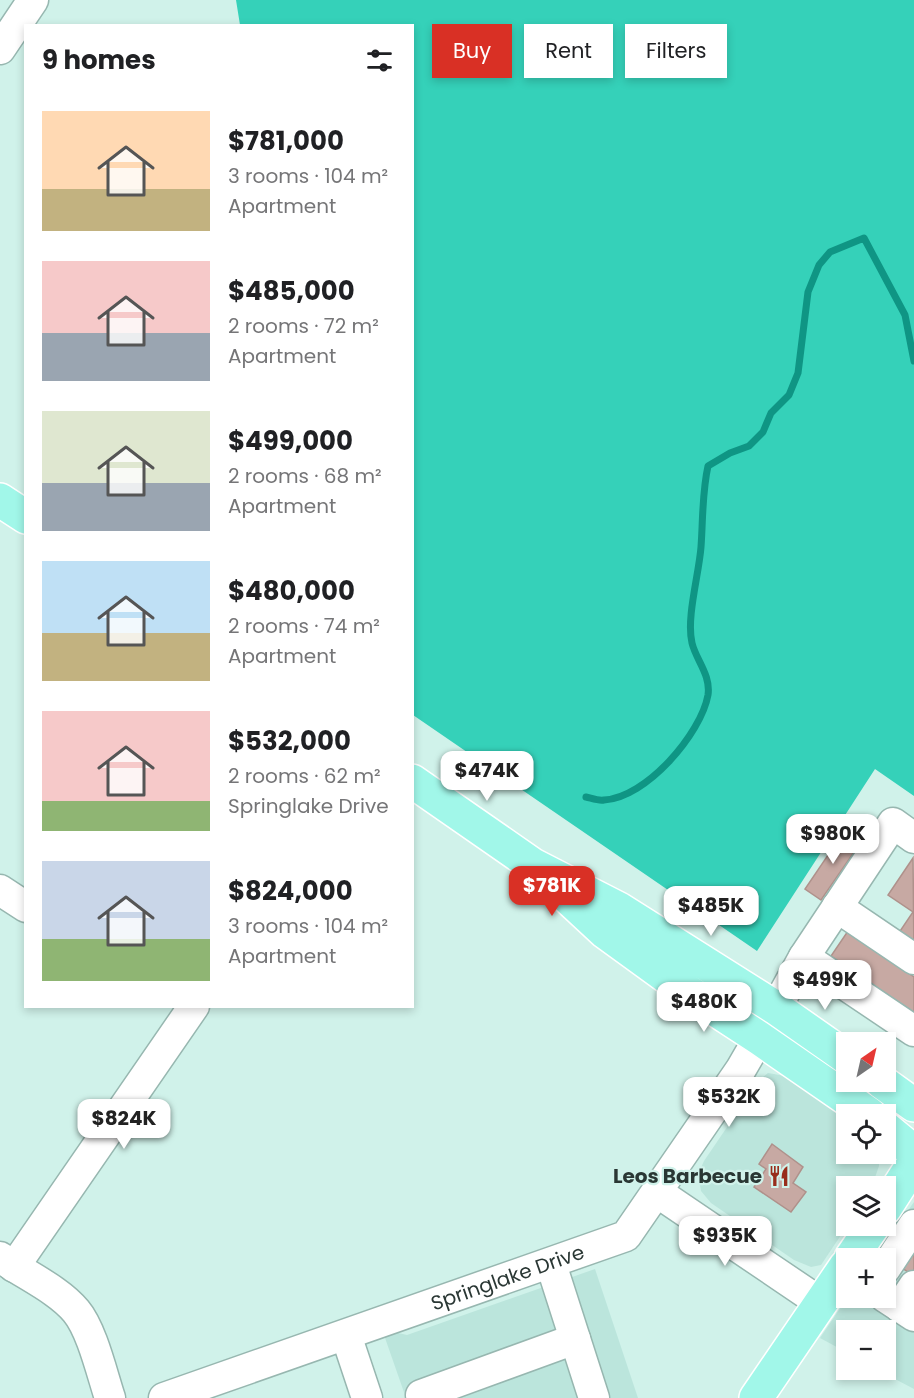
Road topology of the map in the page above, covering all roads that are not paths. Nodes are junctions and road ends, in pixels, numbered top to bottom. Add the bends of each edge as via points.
1 (33, 0) edge
2 (0, 49) edge
3 (0, 500) edge
4 (24, 516) edge
5 (414, 783) edge
6 (914, 838) edge
7 (533, 865) junction
8 (0, 890) edge
9 (24, 906) edge
10 (837, 907) junction
11 (804, 957) junction
12 (914, 959) edge
13 (776, 1008) junction
14 (183, 1010) edge
15 (914, 1031) edge
16 (759, 1038) junction
17 (836, 1050) edge
18 (896, 1092) edge
19 (855, 1104) edge
20 (914, 1105) edge
21 (896, 1137) edge
22 (914, 1152) edge
23 (914, 1163) edge
24 (896, 1191) edge
25 (657, 1192) junction
26 (914, 1225) edge
27 (896, 1252) edge
28 (7, 1262) edge
29 (551, 1263) junction
30 (836, 1282) edge
31 (821, 1303) junction
32 (346, 1335) junction
33 (575, 1339) junction
34 (421, 1395) dead end
35 (110, 1398) edge
36 (164, 1398) edge
37 (367, 1398) edge
38 (594, 1398) edge
39 (756, 1398) edge

1 - 2 street
3 - 4 main road
5 - 7 main road
6 - 10 street via 893,823
7 - 13 main road via 619,909
7 - 16 main road via 605,932
8 - 9 street
10 - 11 street
10 - 12 street
11 - 13 street
11 - 15 street
13 - 16 main road
13 - 17 main road
14 - 28 street
16 - 19 main road
16 - 25 street, Springlake Drive
18 - 20 main road
21 - 22 main road
23 - 24 main road
25 - 29 street, Springlake Drive via 626,1236
25 - 31 street
26 - 27 street
28 - 35 street via 77,1312
29 - 32 street, Springlake Drive
29 - 33 street
30 - 31 main road
31 - 39 main road
32 - 36 street, Springlake Drive
32 - 37 street
33 - 34 street
33 - 38 street

